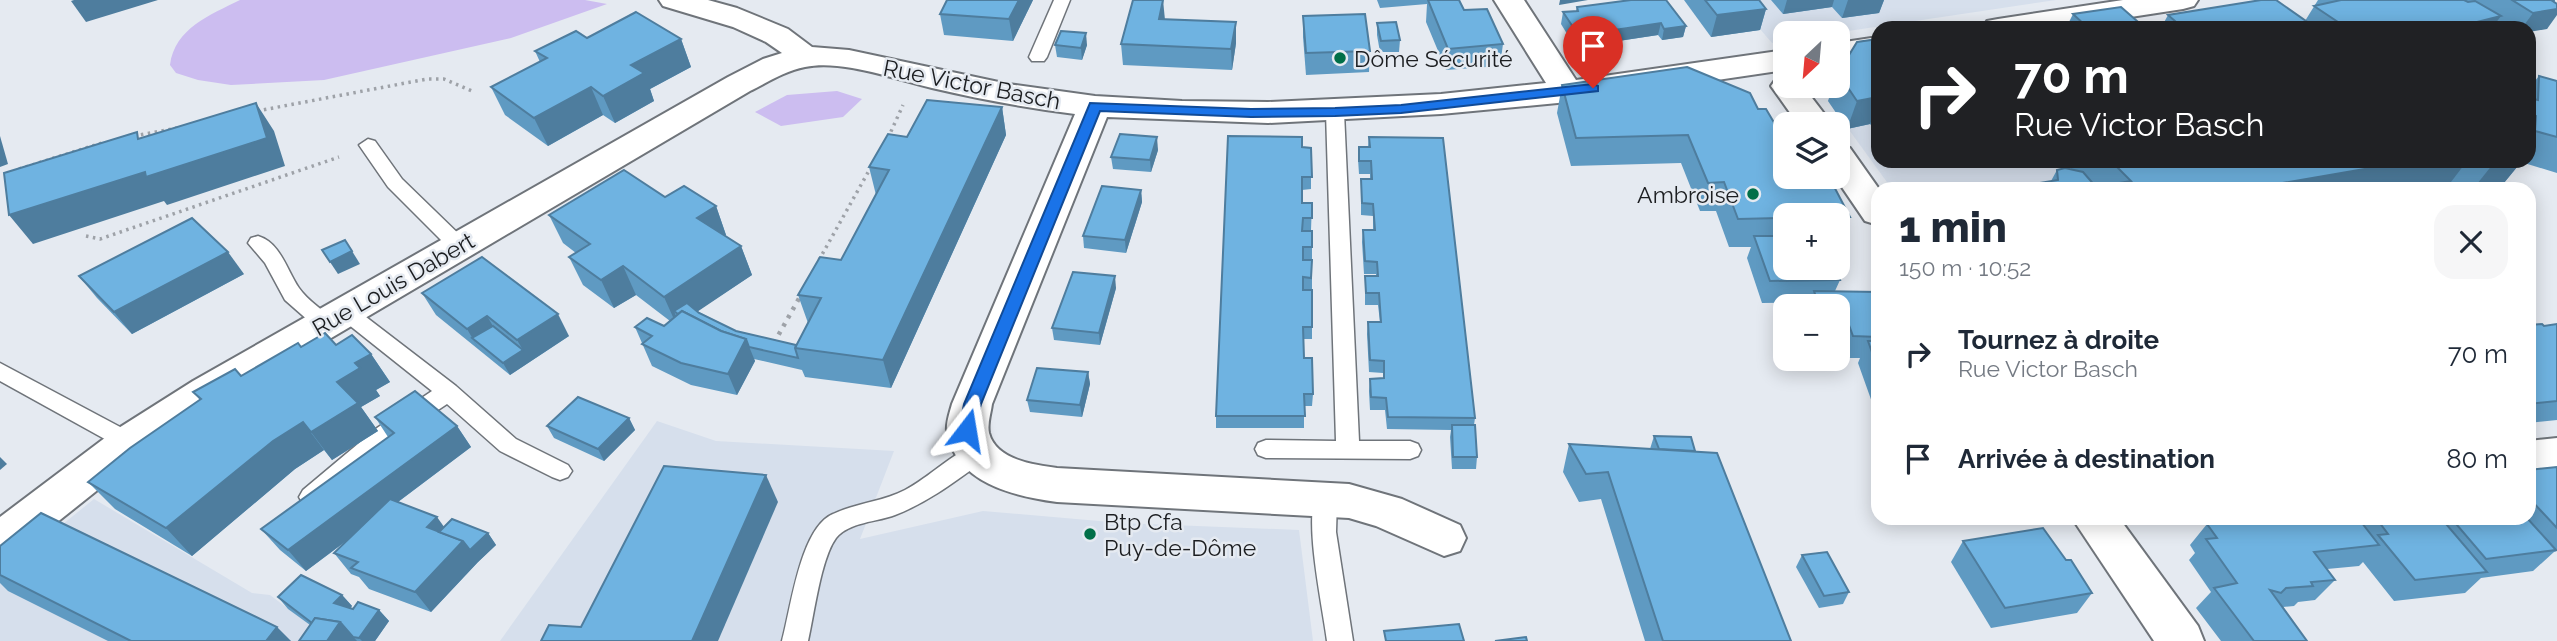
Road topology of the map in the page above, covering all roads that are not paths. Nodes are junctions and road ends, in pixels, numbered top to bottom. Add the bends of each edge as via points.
1 (674, 0) edge
2 (1062, 0) edge
3 (1509, 0) edge
4 (2183, 0) edge
5 (726, 6) edge
6 (2044, 21) edge
7 (1871, 47) edge
8 (1850, 50) edge
9 (804, 57) junction
10 (1038, 57) dead end
11 (1773, 74) edge
12 (1568, 92) junction
13 (1095, 106) junction
14 (1335, 112) junction
15 (369, 147) road end
16 (1850, 173) edge
17 (1871, 203) edge
18 (258, 243) dead end
19 (459, 246) junction
20 (336, 318) junction
21 (0, 371) edge
22 (448, 392) junction
23 (130, 442) junction
24 (1266, 449) dead end
25 (1348, 450) junction
26 (1410, 450) dead end
27 (978, 453) junction
28 (2557, 454) edge
29 (2536, 456) edge
30 (560, 471) dead end
31 (1325, 499) junction
32 (291, 515) edge
33 (2099, 525) edge
34 (1444, 538) dead end
35 (0, 542) edge
36 (795, 641) edge
37 (1340, 641) edge
38 (2181, 641) edge

1 - 5 street
2 - 10 lane
3 - 12 street
4 - 6 street
5 - 9 street via 783,37
7 - 8 street
9 - 13 street, Rue Victor Basch via 844,57 1023,96
9 - 19 street, Rue Louis Dabert via 739,84
11 - 12 street, Rue Victor Basch
12 - 14 street, Rue Victor Basch
13 - 14 street, Rue Victor Basch
13 - 27 street via 972,404 967,430
14 - 25 lane
15 - 19 lane via 395,183
16 - 17 street
18 - 20 lane via 274,260 292,295
19 - 20 street, Rue Louis Dabert
20 - 22 lane
20 - 23 street, Rue Louis Dabert
21 - 23 lane
22 - 30 lane via 508,445
22 - 32 lane via 385,434
23 - 35 street, Rue Louis Dabert
24 - 25 lane
25 - 26 lane
27 - 31 street via 1001,472 1024,481
27 - 36 lane via 924,492 836,523 819,550
28 - 29 street
31 - 34 street via 1387,511
31 - 37 lane via 1324,532
33 - 38 street

